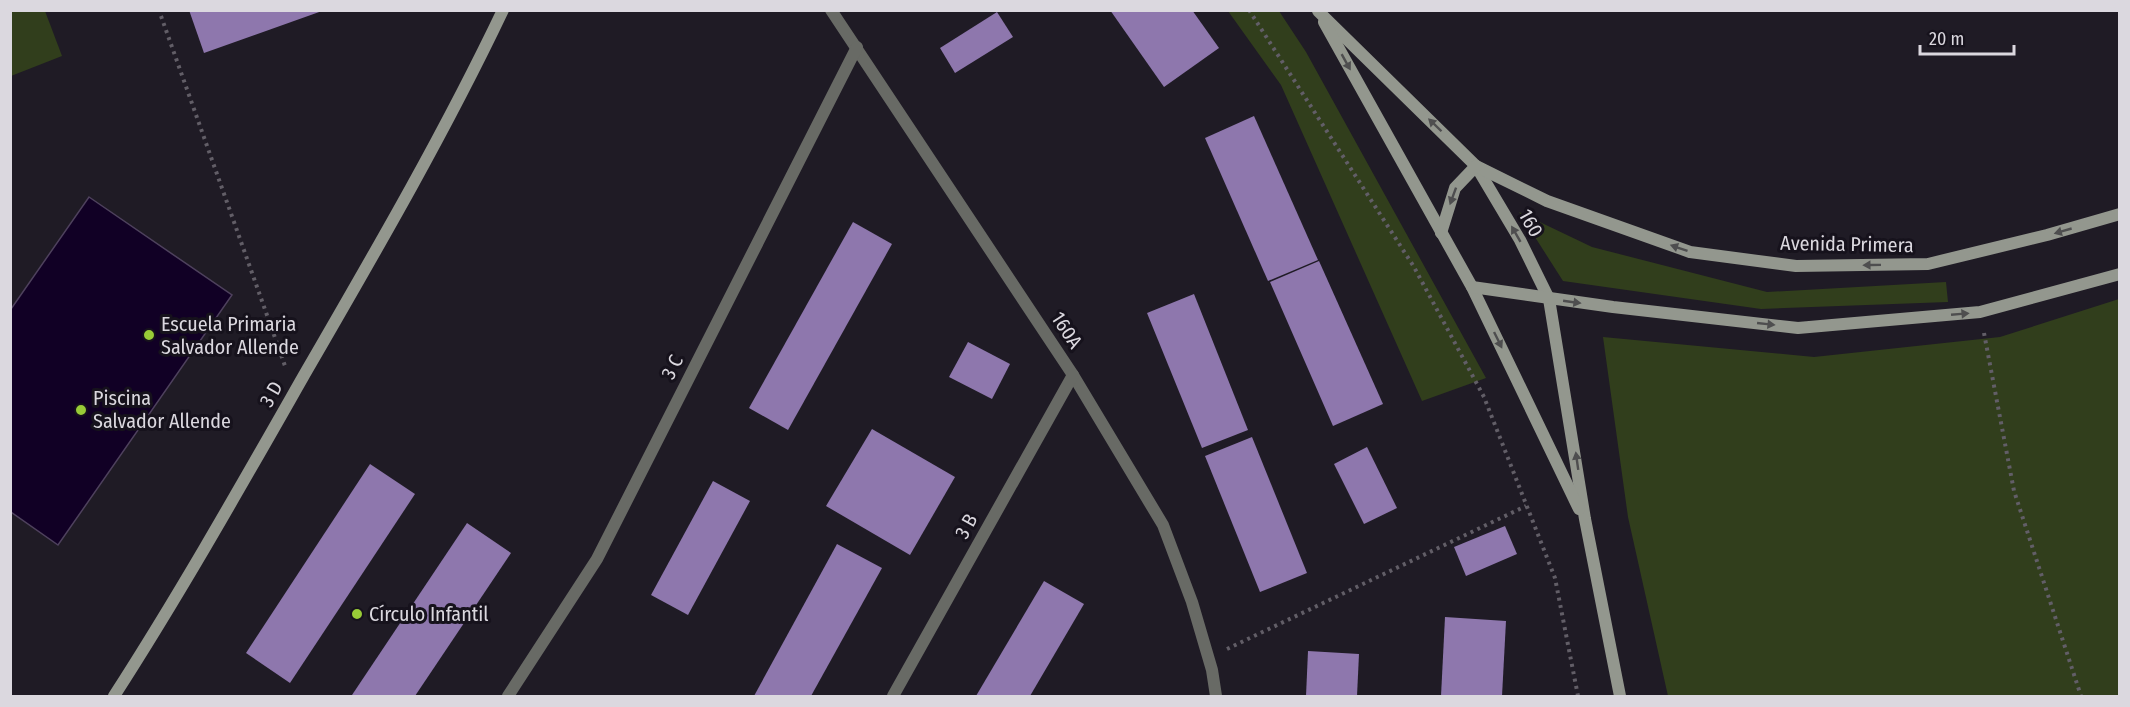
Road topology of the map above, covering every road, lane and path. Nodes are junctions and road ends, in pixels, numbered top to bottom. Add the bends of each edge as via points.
1 (503, 10) edge
2 (831, 10) edge
3 (1249, 10) edge
4 (1318, 11) edge
5 (161, 16) dead end
6 (856, 47) junction
7 (1476, 166) junction
8 (2120, 214) edge
9 (1441, 233) junction
10 (2120, 274) edge
11 (1473, 287) junction
12 (1549, 299) junction
13 (1980, 312) junction
14 (1073, 375) junction
15 (294, 392) junction
16 (1526, 506) junction
17 (1585, 519) junction
18 (1209, 658) junction
19 (114, 696) edge
20 (508, 696) edge
21 (893, 696) edge
22 (1216, 696) edge
23 (1578, 696) edge
24 (1620, 696) edge
25 (2081, 696) edge

1 - 15 street, 3 D via 378,247
2 - 6 street, 160A
3 - 16 path via 1414,267 1484,397
7 -> 4 street, 160
4 -> 9 street, 160
5 - 15 path
6 - 14 street, 160A
6 - 20 street, 3 C via 597,559
8 -> 7 street, Avenida Primera via 1928,264 1796,266 1690,252 1547,201
7 -> 9 street via 1455,188
12 -> 7 street, 160
9 - 11 street, 160
10 - 13 street
11 - 12 street
11 -> 17 street, 160
12 -> 13 street via 1798,328
17 -> 12 street, 160
13 - 25 path via 2014,491
14 - 18 street, 160A via 1163,525
14 - 21 street, 3 B
15 - 19 street, 3 D via 161,623
16 - 18 path
16 - 23 path via 1555,578
17 - 24 street, 160
18 - 22 street, 160A

